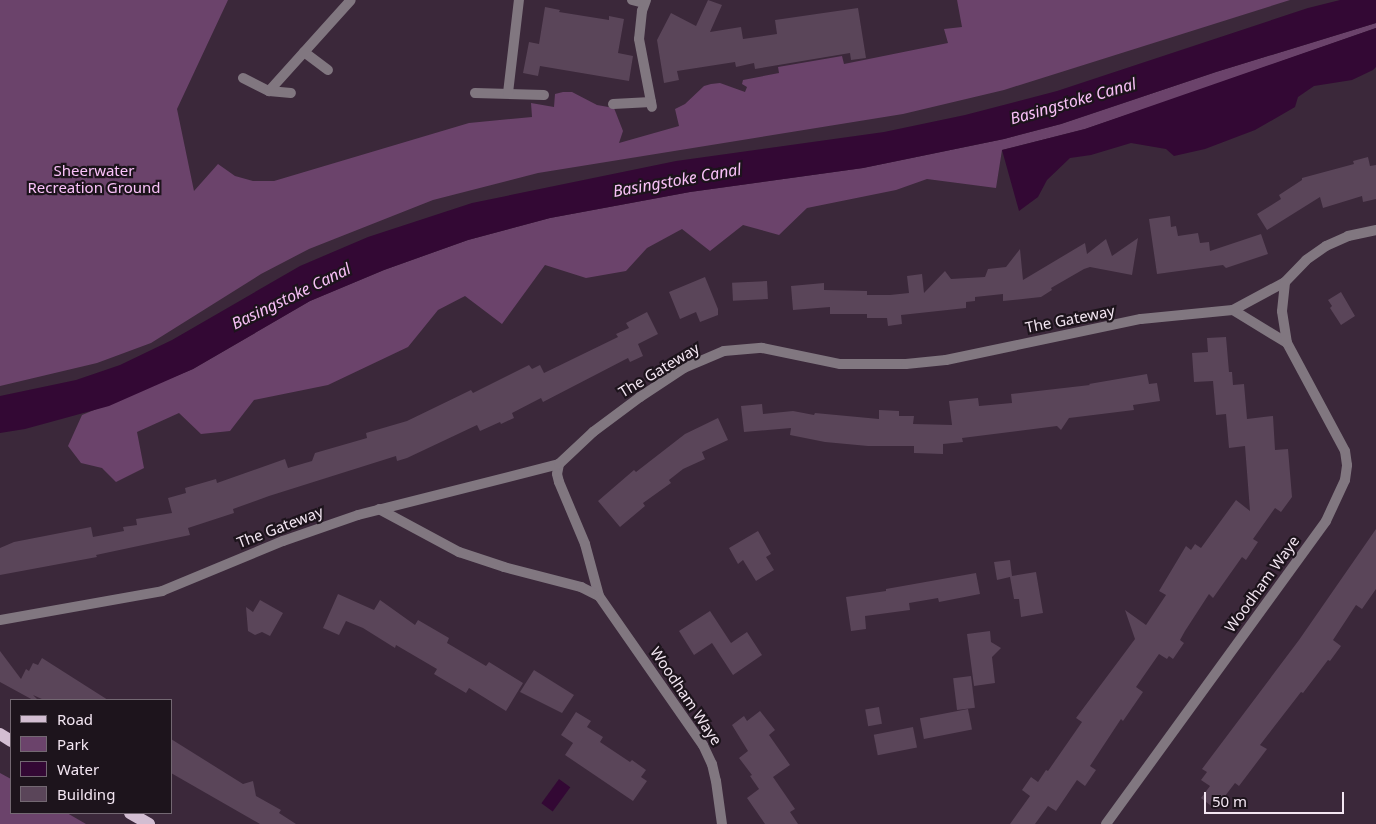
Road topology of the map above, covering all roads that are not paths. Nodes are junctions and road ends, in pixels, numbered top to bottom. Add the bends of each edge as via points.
1 (351, 0) edge
2 (520, 0) edge
3 (632, 0) edge
4 (645, 2) edge
5 (304, 52) junction
6 (328, 70) dead end
7 (244, 78) dead end
8 (269, 91) junction
9 (291, 93) dead end
10 (475, 93) dead end
11 (508, 93) junction
12 (544, 95) dead end
13 (613, 104) dead end
14 (1376, 230) edge
15 (1285, 282) junction
16 (1233, 310) junction
17 (1287, 343) junction
18 (560, 464) junction
19 (379, 509) junction
20 (599, 596) junction
21 (0, 620) edge
22 (132, 814) edge
23 (149, 824) edge
24 (722, 824) edge
25 (1106, 824) edge

1 - 5 street
2 - 11 street
3 - 4 street
4 - 13 street via 639,40 652,104
5 - 6 street
5 - 8 street
7 - 8 street
8 - 9 street
10 - 11 street
11 - 12 street
14 - 15 street, The Gateway via 1348,236 1326,246 1306,260
15 - 16 street, The Gateway
15 - 17 street via 1282,311
16 - 17 street
16 - 18 street, The Gateway via 1141,320 946,360 906,364 840,364 762,348 724,351 684,368 640,397 593,432
17 - 25 street, Woodham Waye via 1345,451 1347,471 1341,492 1326,521
18 - 19 street, The Gateway
18 - 20 street, Woodham Waye via 559,482 585,544
19 - 20 street via 459,552 580,587
19 - 21 street, The Gateway via 283,541 162,591
20 - 24 street, Woodham Waye via 703,745 712,764
22 - 23 main road

